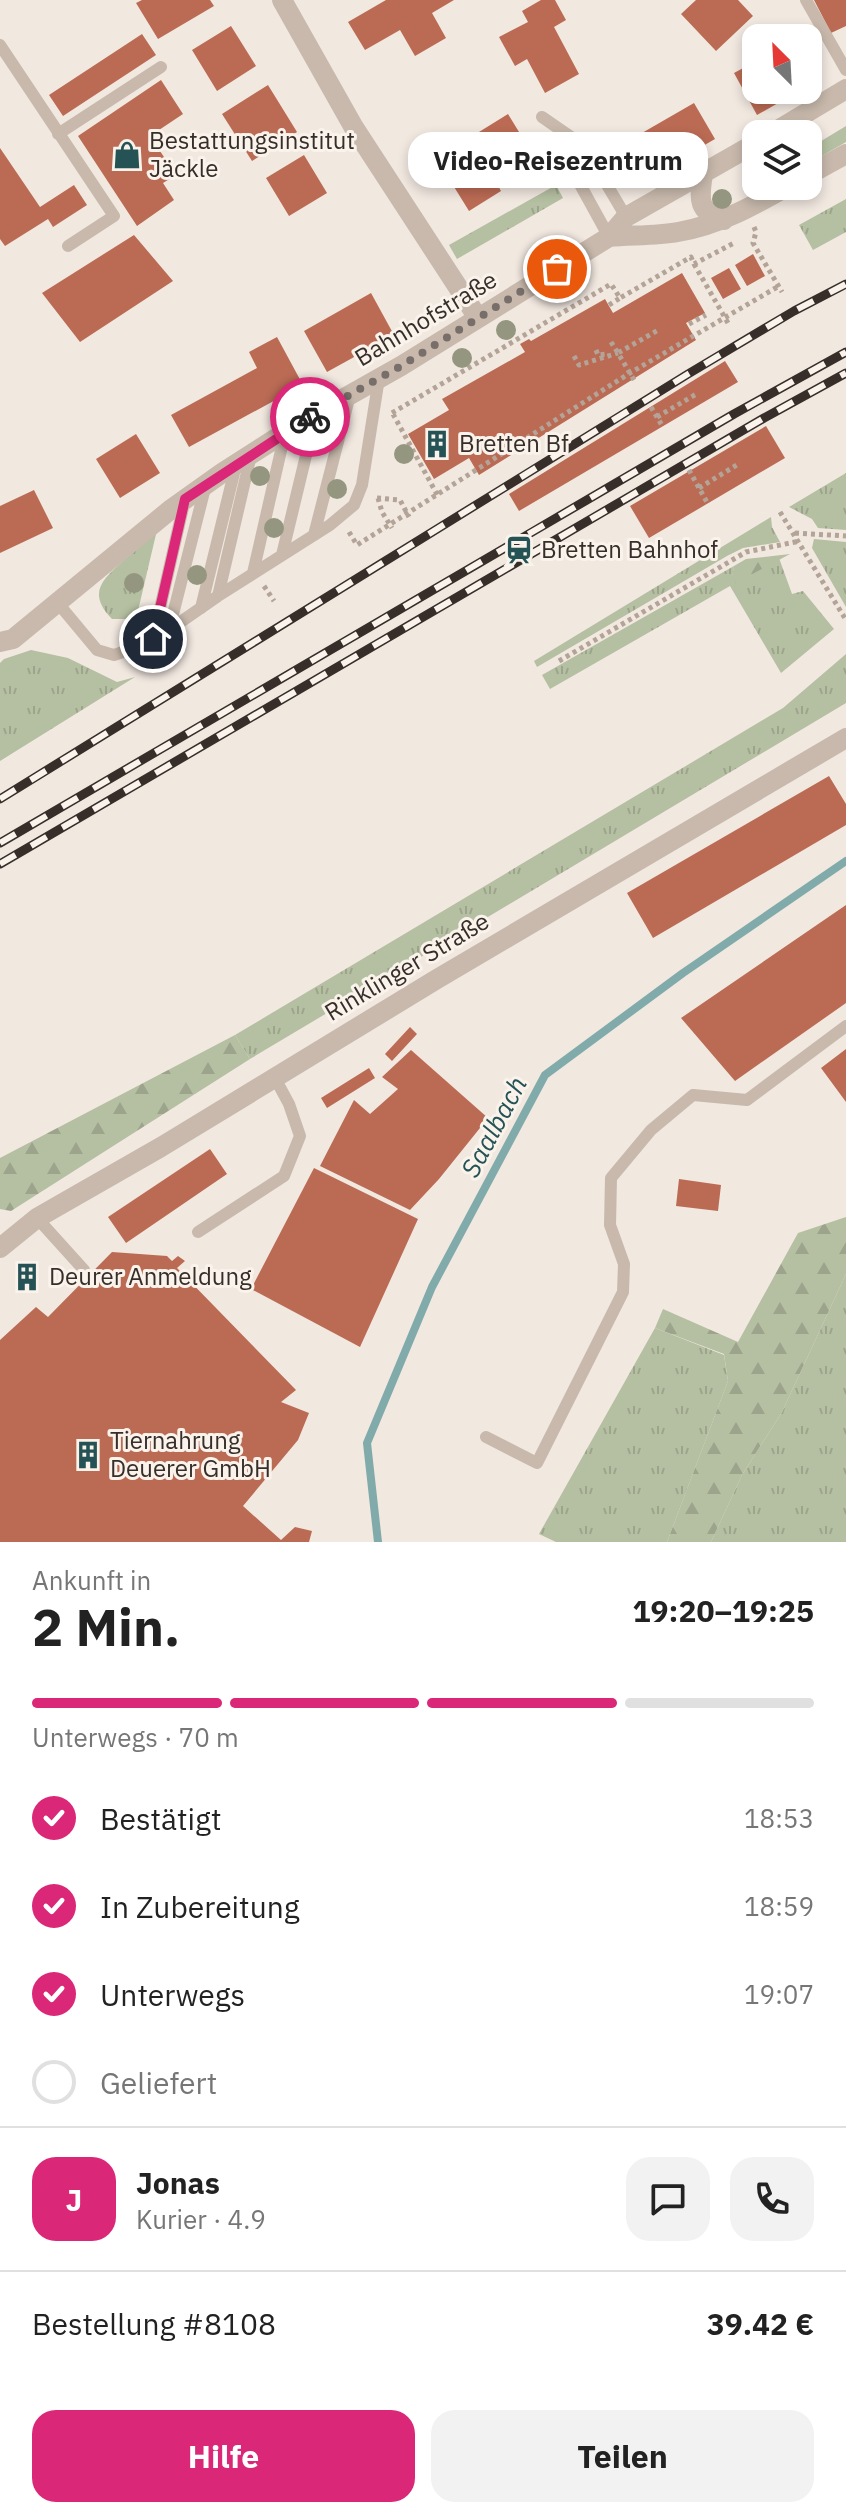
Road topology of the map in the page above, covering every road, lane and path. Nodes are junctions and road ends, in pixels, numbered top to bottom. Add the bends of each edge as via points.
1 (282, 0) edge
2 (806, 0) edge
3 (0, 45) edge
4 (161, 67) dead end
5 (846, 70) edge
6 (846, 89) edge
7 (542, 117) dead end
8 (794, 120) edge
9 (58, 134) junction
10 (742, 151) edge
11 (846, 154) edge
12 (554, 166) dead end
13 (822, 167) edge
14 (703, 174) junction
15 (762, 200) edge
16 (626, 217) junction
17 (724, 220) junction
18 (609, 237) junction
19 (68, 246) dead end
20 (694, 264) junction
21 (779, 286) junction
22 (782, 292) dead end
23 (620, 298) junction
24 (609, 305) dead end
25 (706, 315) dead end
26 (478, 318) junction
27 (726, 320) junction
28 (689, 324) dead end
29 (660, 329) dead end
30 (611, 342) dead end
31 (596, 350) dead end
32 (618, 353) junction
33 (574, 356) dead end
34 (630, 373) junction
35 (379, 378) junction
36 (634, 380) dead end
37 (698, 393) dead end
38 (350, 395) junction
39 (651, 407) dead end
40 (316, 414) junction
41 (657, 417) junction
42 (663, 427) dead end
43 (285, 433) junction
44 (243, 460) junction
45 (740, 463) dead end
46 (689, 470) dead end
47 (206, 484) junction
48 (362, 485) junction
49 (699, 488) junction
50 (438, 496) junction
51 (377, 498) junction
52 (185, 499) junction
53 (708, 504) dead end
54 (780, 512) dead end
55 (408, 515) junction
56 (390, 526) junction
57 (350, 533) dead end
58 (794, 533) junction
59 (314, 535) junction
60 (846, 536) edge
61 (800, 541) junction
62 (282, 555) junction
63 (253, 573) junction
64 (263, 585) dead end
65 (218, 596) junction
66 (274, 601) dead end
67 (57, 602) junction
68 (201, 608) junction
69 (846, 620) edge
70 (169, 630) junction
71 (153, 639) junction
72 (0, 642) edge
73 (559, 661) dead end
74 (846, 738) edge
75 (846, 1026) edge
76 (275, 1078) junction
77 (37, 1218) junction
78 (198, 1232) dead end
79 (0, 1248) edge
80 (84, 1270) dead end
81 (486, 1437) dead end

1 - 26 street via 353,126
2 - 5 lane
3 - 9 lane
4 - 9 lane
6 - 8 street
7 - 16 lane via 584,146
9 - 19 lane via 114,216
10 - 14 street, Bahnhofstraße
11 - 13 street
12 - 18 lane via 562,162 571,168
14 - 16 street, Bahnhofstraße
14 - 17 street via 703,208
15 - 17 street, Bahnhofstraße
16 - 18 street, Bahnhofstraße
17 - 18 street, Bahnhofstraße via 677,232
18 - 26 street, Bahnhofstraße
20 - 21 path via 756,232 753,243
20 - 23 path via 691,257
20 - 27 path
21 - 22 path
21 - 27 path
23 - 24 path
23 - 50 path via 611,284 392,413
25 - 28 path
26 - 35 street, Bahnhofstraße
27 - 34 path
29 - 32 path
30 - 32 path
31 - 32 path via 598,355
32 - 33 path via 579,365
32 - 34 path
34 - 36 path
34 - 50 path
35 - 38 street, Bahnhofstraße
35 - 48 lane
37 - 41 path
38 - 40 street, Bahnhofstraße
38 - 59 lane
39 - 41 path
40 - 43 street, Bahnhofstraße
40 - 62 lane
41 - 42 path
43 - 44 street, Bahnhofstraße
43 - 63 lane
44 - 47 street, Bahnhofstraße
44 - 65 lane
44 - 68 lane
45 - 49 path
46 - 49 path
47 - 52 street, Bahnhofstraße
47 - 70 lane
48 - 51 path
48 - 59 lane via 354,505
49 - 53 path
50 - 55 path
51 - 55 path via 400,500
51 - 56 path
52 - 67 street, Bahnhofstraße
52 - 71 lane
54 - 58 path
55 - 56 path
56 - 57 path via 357,545
58 - 60 path
58 - 61 path
59 - 62 lane
61 - 69 path
61 - 73 path via 746,552
62 - 63 lane
63 - 65 lane
64 - 66 path
65 - 68 lane
67 - 71 lane via 97,650 114,655
67 - 72 street, Bahnhofstraße via 13,639
68 - 70 lane
70 - 71 lane
74 - 76 street, Rinklinger Straße
75 - 81 lane via 747,1100 693,1095 651,1130 611,1178 610,1225 624,1264 623,1292 537,1463
76 - 77 street, Rinklinger Straße
76 - 78 lane via 300,1136 284,1176
77 - 79 street, Rinklinger Straße
77 - 80 lane

